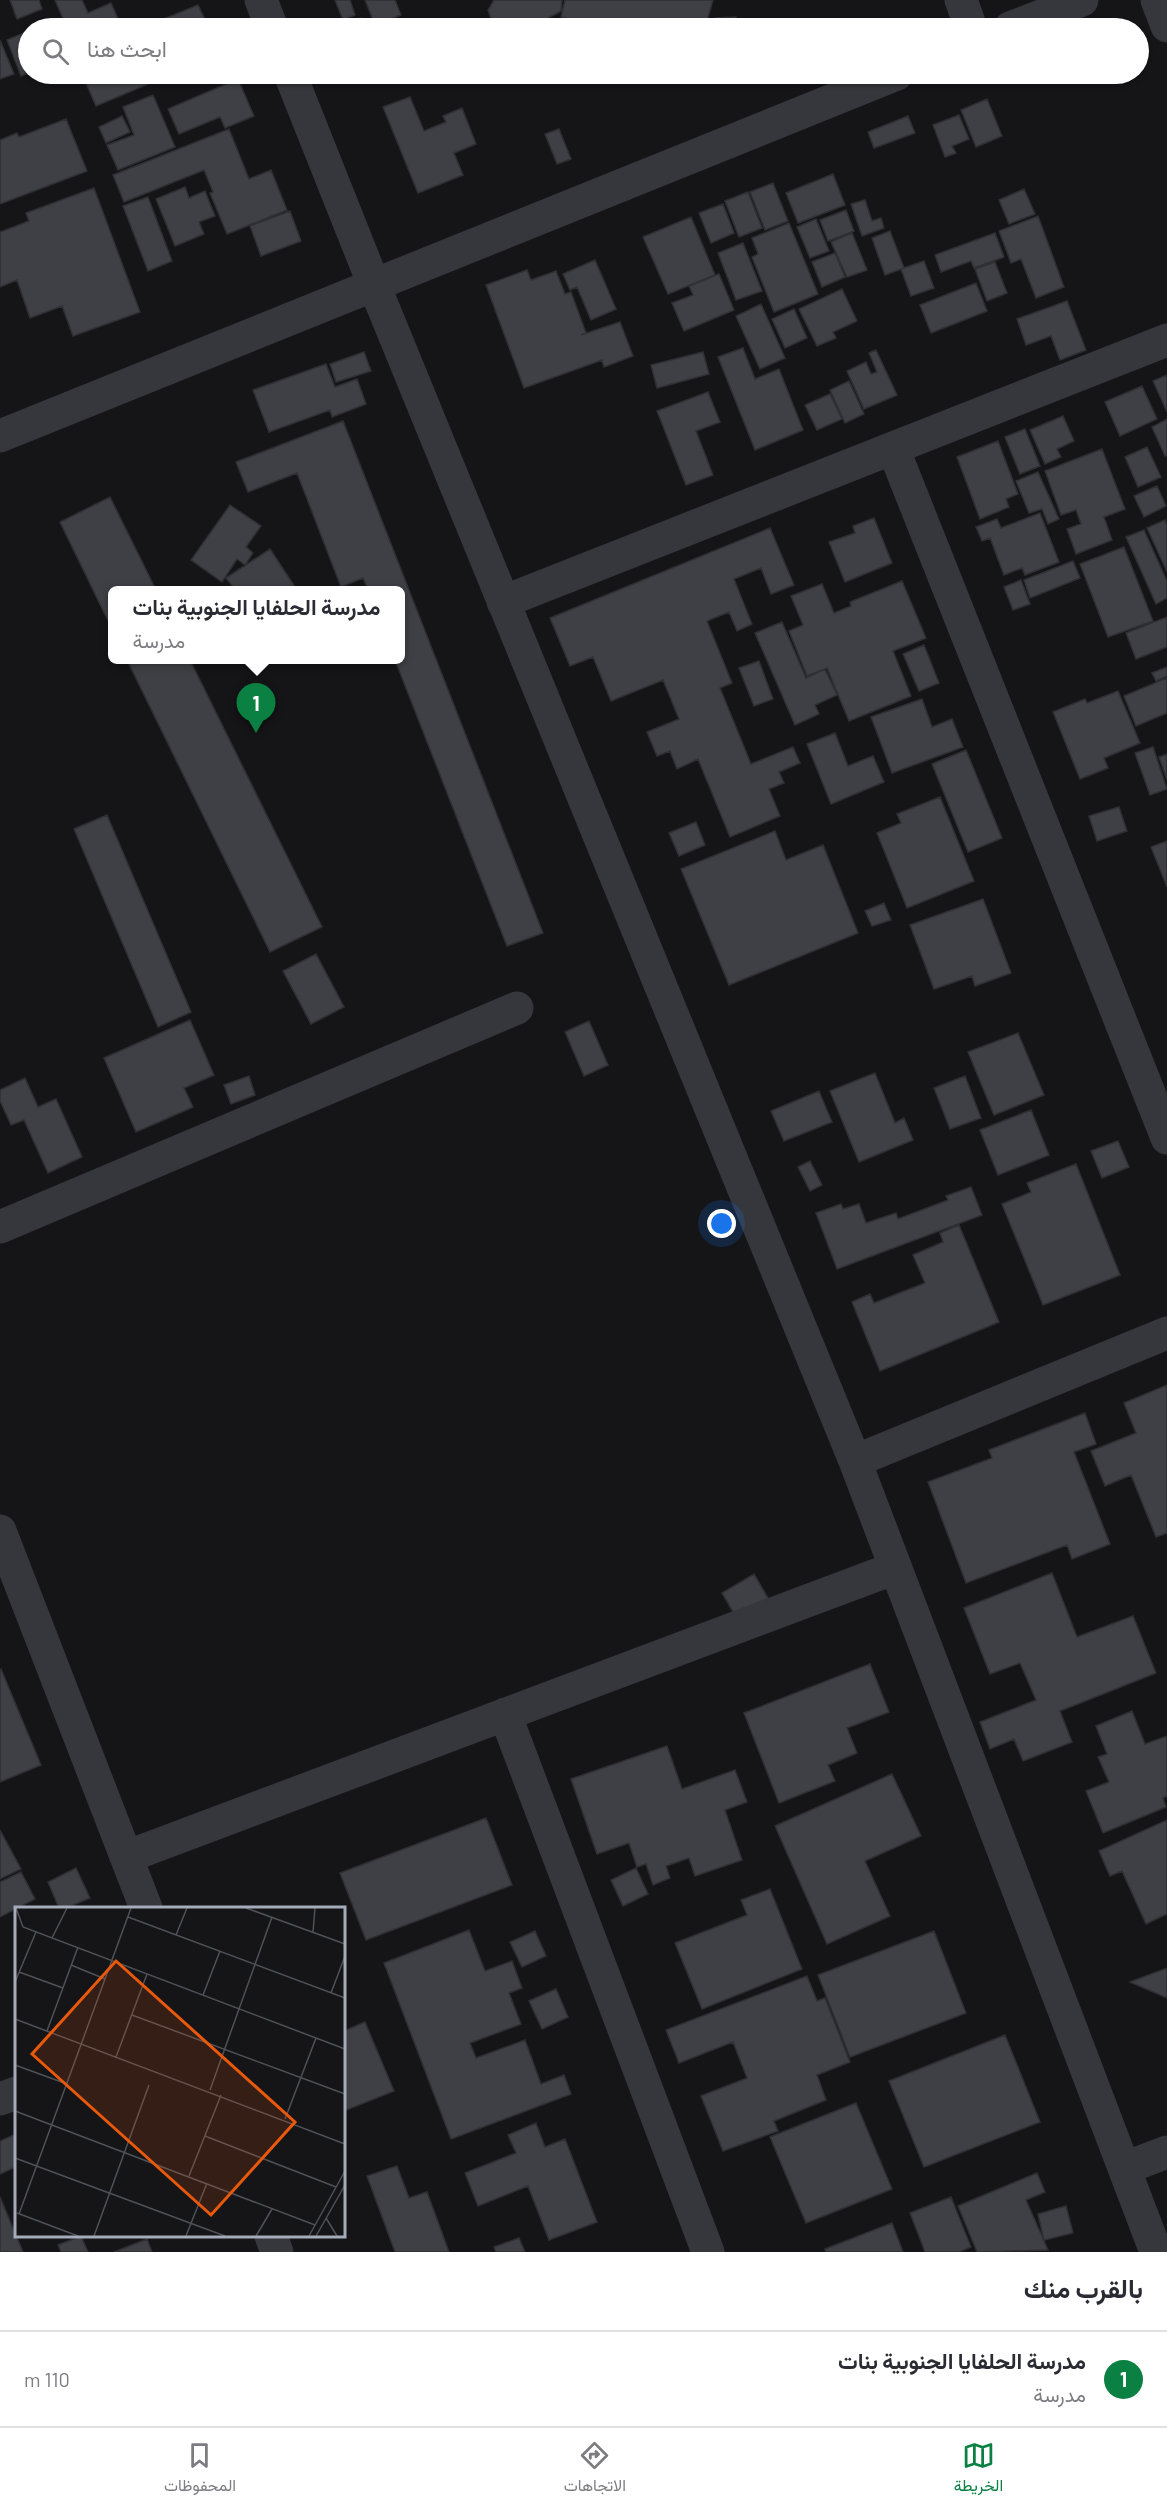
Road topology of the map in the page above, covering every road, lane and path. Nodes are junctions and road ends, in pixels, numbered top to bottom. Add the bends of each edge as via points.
1 (261, 0) edge
2 (961, 0) edge
3 (1083, 0) edge
4 (1157, 0) edge
5 (268, 18) edge
6 (967, 18) edge
7 (1036, 18) edge
8 (1167, 26) edge
9 (294, 84) edge
10 (872, 84) edge
11 (374, 285) junction
12 (1167, 340) edge
13 (2, 429) edge
14 (892, 448) junction
15 (503, 602) junction
16 (517, 1008) dead end
17 (1167, 1138) edge
18 (0, 1227) edge
19 (1167, 1333) edge
20 (855, 1461) junction
21 (0, 1531) edge
22 (895, 1568) junction
23 (506, 1714) junction
24 (126, 1857) junction
25 (146, 1907) edge
26 (15, 2093) edge
27 (0, 2100) edge
28 (1167, 2152) edge
29 (1125, 2168) junction
30 (272, 2237) edge
31 (277, 2252) edge
32 (708, 2252) edge
33 (1156, 2252) edge

1 - 5 street
2 - 6 street
3 - 7 street
4 - 8 street
9 - 11 street
10 - 11 street
11 - 13 street
11 - 15 street
12 - 14 street
14 - 15 street
14 - 17 street
15 - 20 street
16 - 18 street
19 - 20 street
20 - 22 street
21 - 24 street
22 - 23 street
22 - 29 street
23 - 24 street
23 - 32 street
24 - 25 street
26 - 27 street
28 - 29 street
29 - 33 street
30 - 31 street

